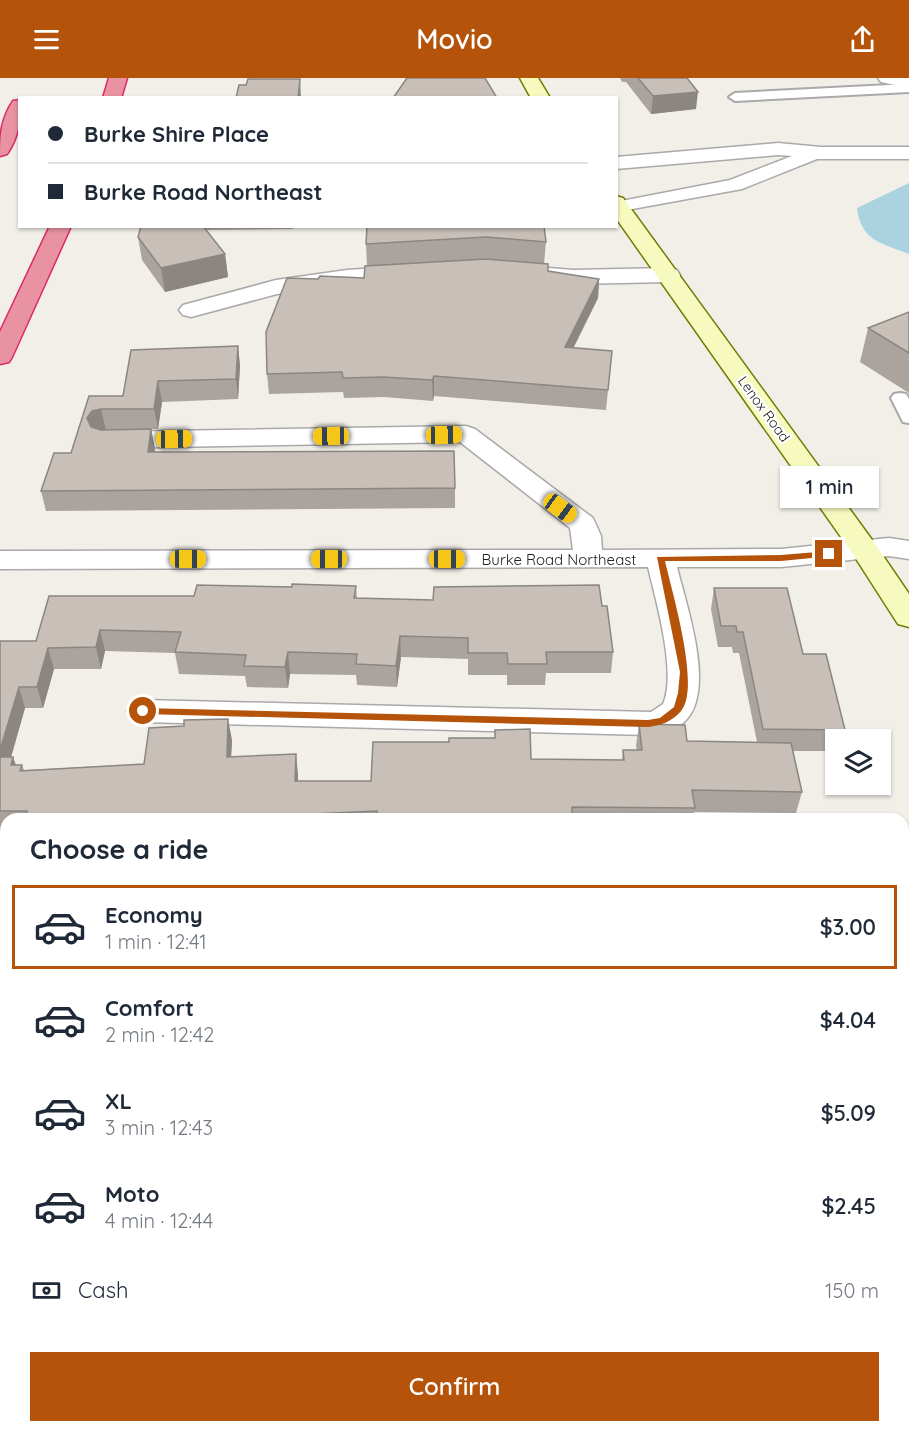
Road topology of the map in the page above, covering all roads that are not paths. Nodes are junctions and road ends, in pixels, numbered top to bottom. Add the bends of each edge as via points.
1 (118, 78) edge
2 (529, 78) edge
3 (888, 78) edge
4 (909, 86) edge
5 (113, 96) edge
6 (540, 96) edge
7 (735, 97) dead end
8 (18, 109) edge
9 (0, 150) edge
10 (754, 151) junction
11 (821, 153) junction
12 (909, 153) edge
13 (618, 163) edge
14 (773, 170) junction
15 (618, 204) edge
16 (60, 228) edge
17 (429, 272) edge
18 (519, 272) edge
19 (669, 275) junction
20 (191, 309) dead end
21 (0, 357) edge
22 (900, 398) dead end
23 (909, 418) edge
24 (106, 440) edge
25 (909, 527) edge
26 (888, 549) edge
27 (660, 558) junction
28 (588, 559) junction
29 (0, 560) edge
30 (909, 617) edge
31 (143, 711) dead end

1 - 5 highway
2 - 6 street
3 - 4 street
4 - 7 lane
8 - 9 highway
10 - 11 street
10 - 13 street
10 - 14 street
11 - 12 street
11 - 14 street
14 - 15 street via 735,185
15 - 19 street, Lenox Road
16 - 21 highway
17 - 20 street via 347,277 276,287
18 - 19 street via 573,277
19 - 26 street, Lenox Road
22 - 23 lane
24 - 28 street via 466,434 583,524
25 - 26 street via 897,528
26 - 27 street, Burke Road Northeast via 781,558
26 - 30 street, Lenox Road
27 - 28 street, Burke Road Northeast
27 - 31 street via 685,672 678,708 662,721 648,724
28 - 29 street, Burke Road Northeast

